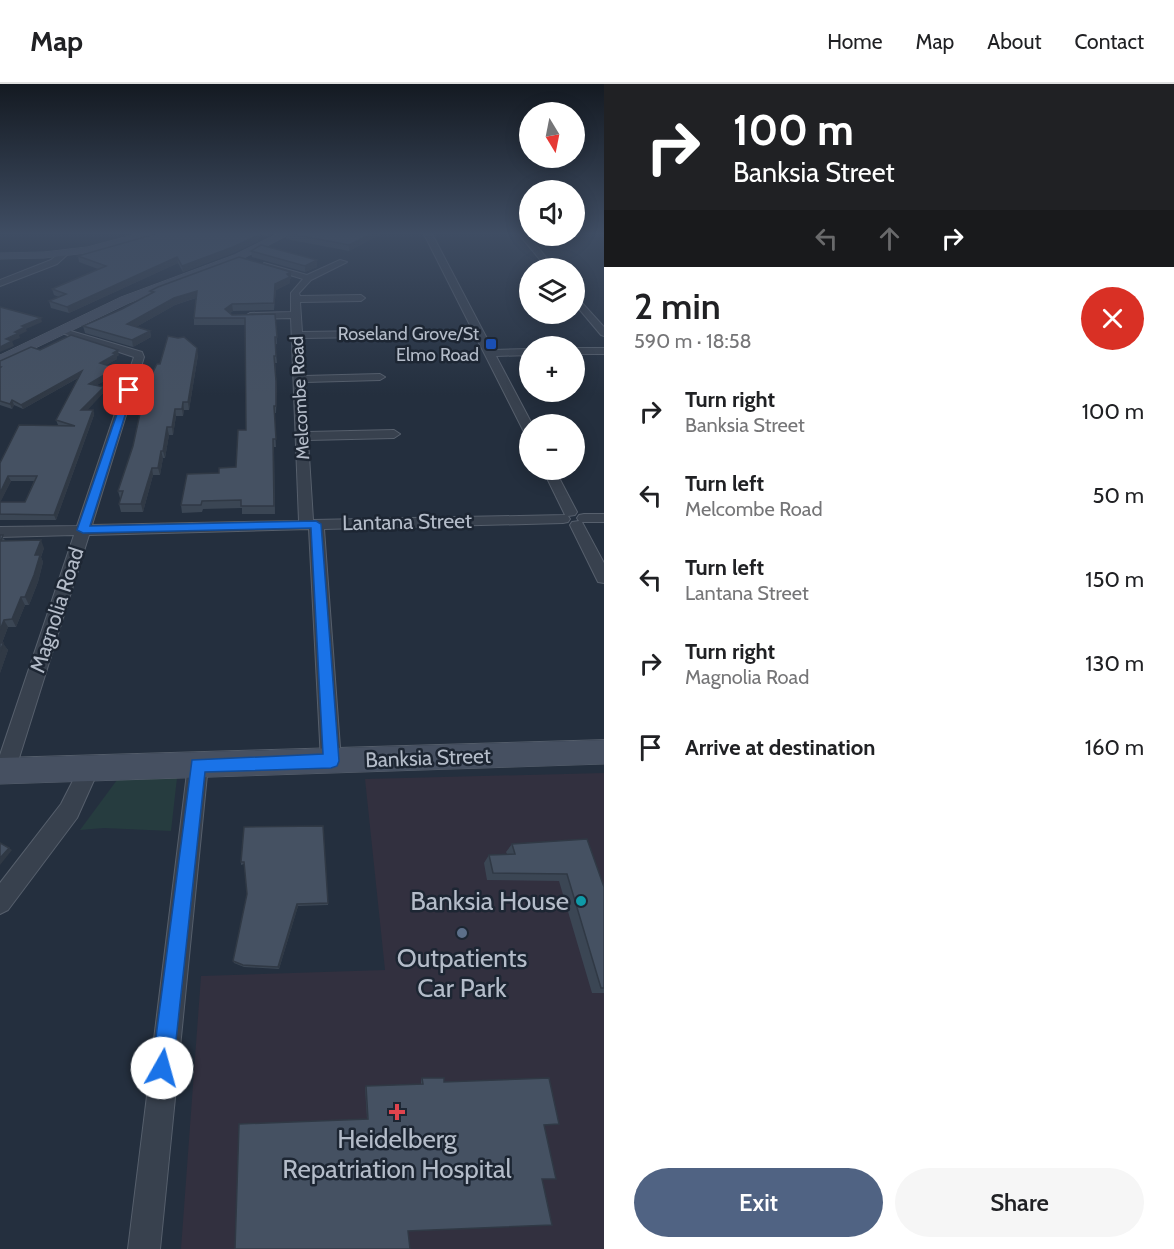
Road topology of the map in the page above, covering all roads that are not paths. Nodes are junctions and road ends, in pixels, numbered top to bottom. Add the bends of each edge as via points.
1 (161, 286) edge
2 (300, 286) edge
3 (455, 286) edge
4 (361, 298) dead end
5 (295, 299) junction
6 (585, 310) edge
7 (296, 315) junction
8 (244, 316) edge
9 (61, 331) junction
10 (604, 333) edge
11 (369, 334) dead end
12 (297, 335) junction
13 (585, 351) edge
14 (604, 351) edge
15 (519, 352) edge
16 (490, 353) junction
17 (0, 362) edge
18 (380, 377) dead end
19 (299, 379) junction
20 (521, 414) edge
21 (394, 434) dead end
22 (302, 436) junction
23 (554, 480) edge
24 (573, 518) junction
25 (604, 518) edge
26 (311, 524) junction
27 (83, 530) junction
28 (0, 531) edge
29 (604, 578) edge
30 (604, 752) edge
31 (331, 761) junction
32 (198, 765) junction
33 (89, 768) junction
34 (2, 771) edge
35 (0, 902) edge
36 (144, 1249) edge

1 - 9 street
2 - 5 street
3 - 16 street
4 - 5 street
5 - 7 street, Melcombe Road
6 - 10 street
7 - 8 street
7 - 12 street, Melcombe Road
9 - 17 street
9 - 27 street, Magnolia Road via 139,355
11 - 12 street
12 - 19 street, Melcombe Road
13 - 14 street
15 - 16 street
16 - 20 street
18 - 19 street
19 - 22 street, Melcombe Road
21 - 22 street
22 - 26 street, Melcombe Road
23 - 24 street
24 - 25 street, Lantana Street
24 - 26 street, Lantana Street
24 - 29 street
26 - 27 street, Lantana Street
26 - 31 street, Melcombe Road
27 - 28 street, Lantana Street
27 - 34 street, Magnolia Road
30 - 31 street, Banksia Street
31 - 32 street, Banksia Street
32 - 33 street, Banksia Street
32 - 36 street
33 - 34 street, Banksia Street
33 - 35 street via 69,811

